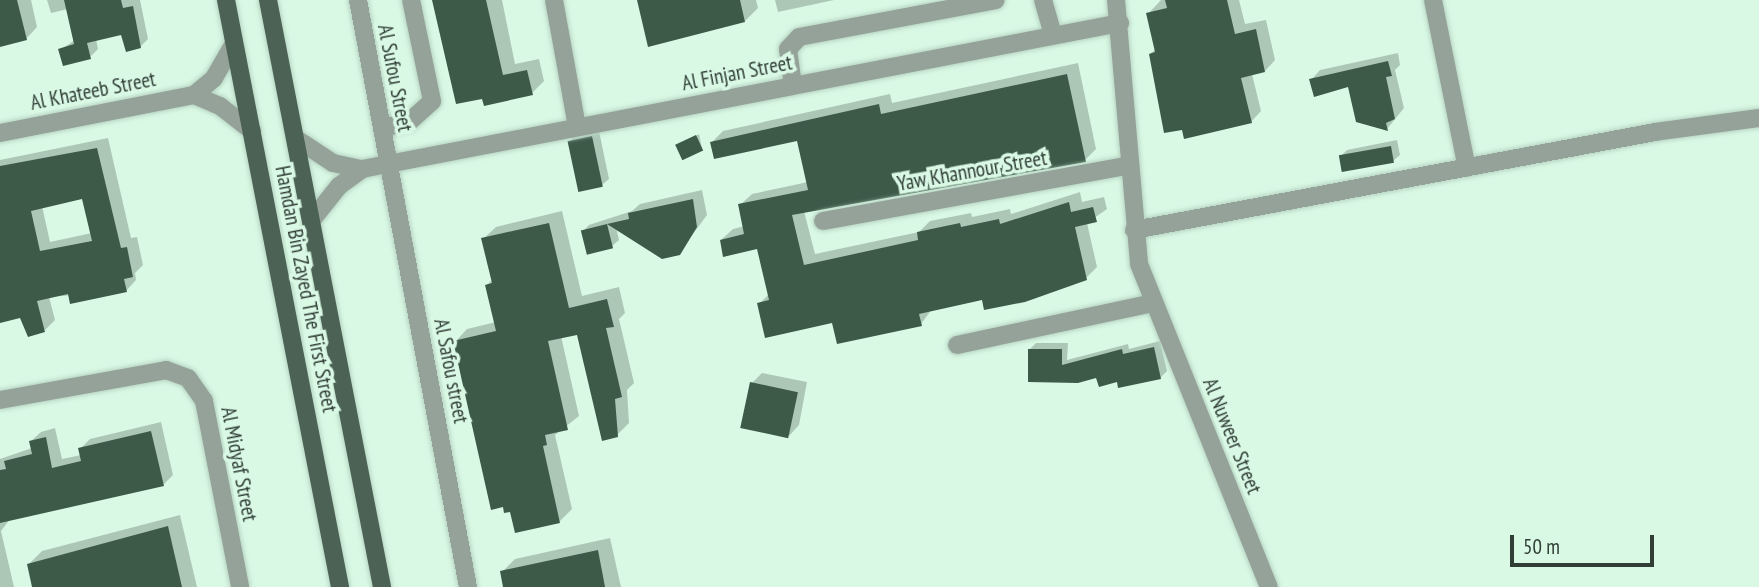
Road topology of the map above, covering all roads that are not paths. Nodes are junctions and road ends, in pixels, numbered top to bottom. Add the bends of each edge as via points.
1 (226, 0) edge
2 (268, 0) edge
3 (358, 0) edge
4 (411, 0) edge
5 (554, 0) edge
6 (996, 0) edge
7 (1042, 0) edge
8 (1116, 0) edge
9 (1433, 0) edge
10 (1119, 23) junction
11 (1053, 36) junction
12 (234, 44) junction
13 (793, 85) junction
14 (194, 95) junction
15 (1759, 118) edge
16 (577, 127) junction
17 (382, 128) junction
18 (252, 131) junction
19 (0, 132) edge
20 (295, 138) junction
21 (389, 164) junction
22 (1130, 165) junction
23 (1467, 168) junction
24 (362, 169) junction
25 (311, 221) junction
26 (823, 221) dead end
27 (1134, 230) junction
28 (1153, 303) junction
29 (957, 345) dead end
30 (0, 400) edge
31 (240, 587) edge
32 (341, 587) edge
33 (383, 587) edge
34 (468, 587) edge
35 (1269, 587) edge

1 - 12 main road, Hamdan Bin Zayed The First Street
2 - 20 main road, Hamdan Bin Zayed The First Street
3 - 17 street, Al Sufou Street
4 - 17 street via 432,101 409,122
5 - 16 street
6 - 13 street via 799,37 788,49
7 - 11 street
8 - 10 street, Al Nuweer Street
9 - 23 street
10 - 11 street, Al Finjan Street
10 - 22 street, Al Nuweer Street
11 - 13 street, Al Finjan Street
12 - 14 street via 222,67
12 - 18 main road, Hamdan Bin Zayed The First Street
13 - 16 street, Al Finjan Street
14 - 18 street via 220,106
14 - 19 street, Al Khateeb Street
15 - 23 street via 1655,131
16 - 21 street, Al Finjan Street
17 - 21 street, Al Sufou Street
18 - 32 main road, Hamdan Bin Zayed The First Street
20 - 24 street, Al Finjan Street via 333,163
20 - 25 main road, Hamdan Bin Zayed The First Street
21 - 24 street, Al Finjan Street
21 - 34 street, Al Safou street
22 - 26 street, Yaw Khannour Street
22 - 27 street, Al Nuweer Street
23 - 27 street
24 - 25 street, Al Finjan Street via 334,191
25 - 33 main road, Hamdan Bin Zayed The First Street
27 - 28 street, Al Nuweer Street
28 - 29 street
28 - 35 street, Al Nuweer Street
30 - 31 street, Al Midyaf Street via 166,370 188,378 204,401

